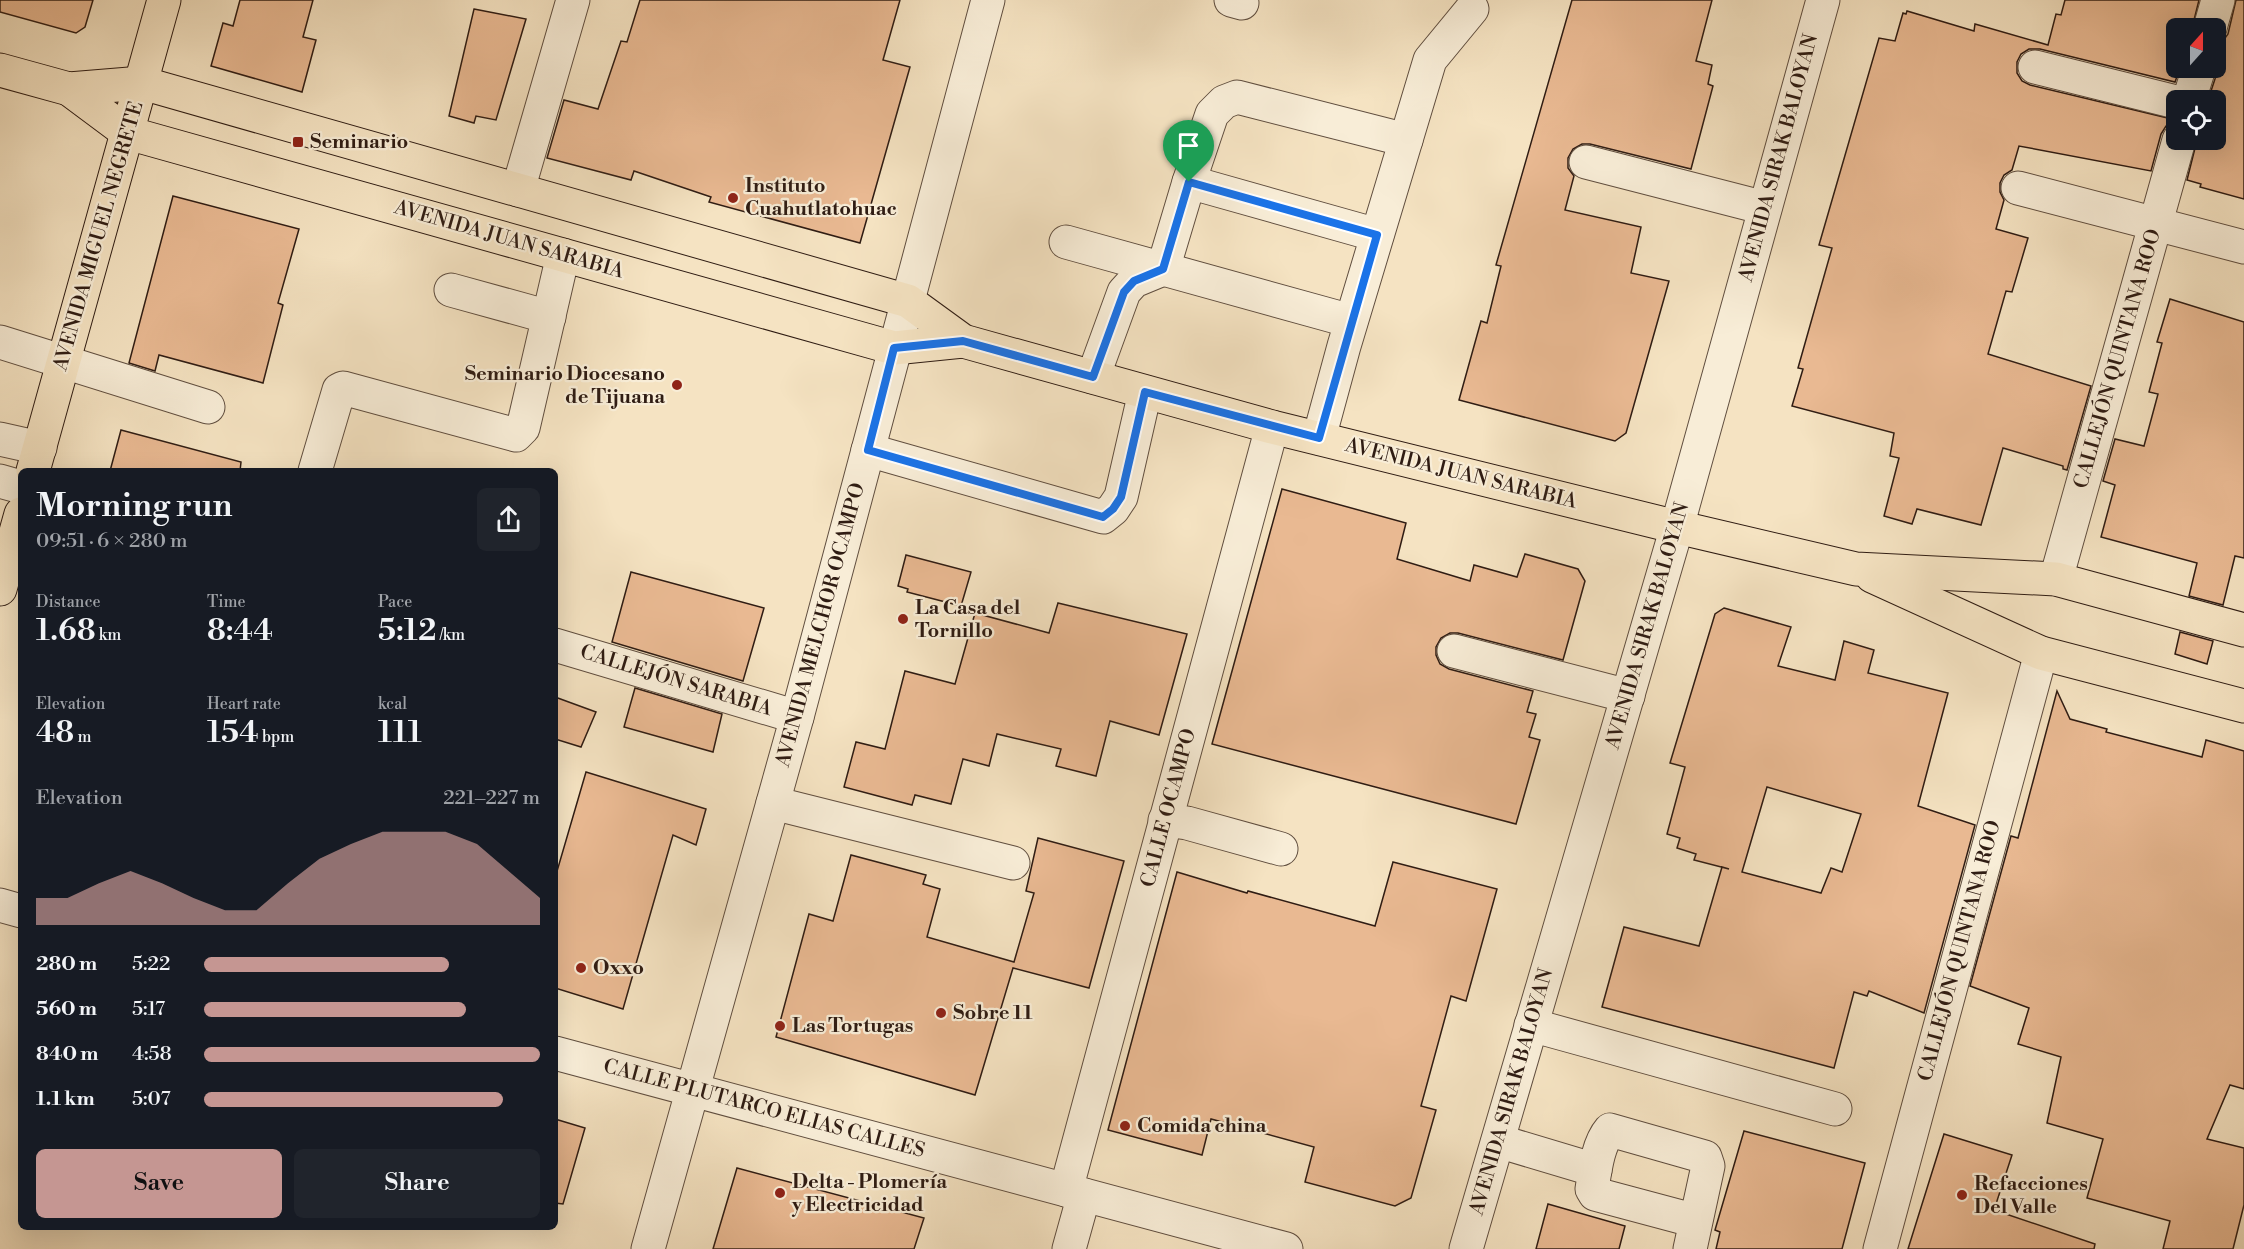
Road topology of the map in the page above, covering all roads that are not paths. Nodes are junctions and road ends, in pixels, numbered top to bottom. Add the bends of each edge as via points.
1 (164, 0) edge
2 (573, 0) edge
3 (988, 0) edge
4 (1823, 0) edge
5 (2218, 0) edge
6 (1472, 9) dead end
7 (2213, 18) edge
8 (2035, 68) dead end
9 (0, 70) edge
10 (142, 83) junction
11 (69, 89) junction
12 (2166, 100) edge
13 (128, 133) junction
14 (1406, 140) junction
15 (2176, 150) edge
16 (1586, 162) dead end
17 (1189, 182) junction
18 (2018, 188) dead end
19 (518, 190) junction
20 (1765, 208) junction
21 (2156, 223) junction
22 (1377, 235) junction
23 (1066, 242) dead end
24 (2244, 247) edge
25 (563, 255) junction
26 (1163, 269) junction
27 (451, 290) dead end
28 (908, 301) junction
29 (549, 317) junction
30 (1351, 321) junction
31 (963, 341) junction
32 (0, 342) edge
33 (894, 348) junction
34 (64, 361) junction
35 (1093, 377) junction
36 (1145, 392) junction
37 (208, 407) dead end
38 (1272, 427) junction
39 (1319, 438) junction
40 (0, 439) edge
41 (868, 450) junction
42 (36, 459) edge
43 (316, 468) edge
44 (0, 481) edge
45 (18, 486) edge
46 (18, 525) edge
47 (1677, 527) junction
48 (1856, 568) junction
49 (2056, 579) junction
50 (0, 589) edge
51 (2244, 630) edge
52 (558, 646) edge
53 (1454, 651) dead end
54 (2041, 653) junction
55 (1628, 696) junction
56 (2244, 706) edge
57 (797, 717) junction
58 (773, 803) junction
59 (1166, 820) junction
60 (1281, 849) dead end
61 (1013, 863) dead end
62 (0, 905) edge
63 (18, 910) edge
64 (1531, 1025) junction
65 (558, 1054) edge
66 (692, 1090) junction
67 (1835, 1109) dead end
68 (1497, 1141) junction
69 (1595, 1170) junction
70 (1075, 1192) junction
71 (1693, 1235) edge
72 (648, 1249) edge
73 (1069, 1249) edge
74 (1286, 1249) edge
75 (1466, 1249) edge
76 (1880, 1249) edge

1 - 10 main road, AVENIDA MIGUEL NEGRETE
2 - 19 street
3 - 28 street, AVENIDA MELCHOR OCAMPO
4 - 20 street, AVENIDA SIRAK BALOYAN
5 - 7 street
6 - 14 street via 1430,60
8 - 12 street
9 - 11 main road, AVENIDA JUAN SARABIA
10 - 11 main road, AVENIDA JUAN SARABIA
10 - 13 main road, AVENIDA MIGUEL NEGRETE
10 - 19 main road, AVENIDA JUAN SARABIA
11 - 13 main road, AVENIDA JUAN SARABIA
13 - 25 main road, AVENIDA JUAN SARABIA
13 - 34 main road, AVENIDA MIGUEL NEGRETE
14 - 17 street via 1237,97 1224,102 1212,114
14 - 22 street
15 - 21 street, CALLEJÓN QUINTANA ROO
16 - 20 street
17 - 22 street
17 - 26 street
18 - 21 street
19 - 28 main road, AVENIDA JUAN SARABIA
20 - 47 street, AVENIDA SIRAK BALOYAN
21 - 24 street
21 - 49 street, CALLEJÓN QUINTANA ROO
22 - 30 street
23 - 26 street
25 - 29 street
25 - 33 main road, AVENIDA JUAN SARABIA
26 - 30 street
26 - 35 street via 1134,281 1124,292
27 - 29 street
28 - 31 main road, AVENIDA JUAN SARABIA
28 - 33 street, AVENIDA MELCHOR OCAMPO
29 - 43 street via 523,428 516,435 343,388 339,390
30 - 39 street
31 - 33 main road, AVENIDA JUAN SARABIA
31 - 35 main road, AVENIDA JUAN SARABIA
32 - 34 street
33 - 41 street, AVENIDA MELCHOR OCAMPO
34 - 37 street
34 - 42 main road, AVENIDA MIGUEL NEGRETE
35 - 36 main road, AVENIDA JUAN SARABIA
36 - 38 main road, AVENIDA JUAN SARABIA
36 - 41 street via 1121,497 1103,517
38 - 39 main road, AVENIDA JUAN SARABIA
38 - 59 street, CALLE OCAMPO
39 - 47 main road, AVENIDA JUAN SARABIA
40 - 42 street
41 - 57 street, AVENIDA MELCHOR OCAMPO
44 - 45 street
46 - 50 main road
47 - 48 main road, AVENIDA JUAN SARABIA
47 - 55 street, AVENIDA SIRAK BALOYAN
48 - 49 main road, AVENIDA JUAN SARABIA
48 - 54 main road, AVENIDA JUAN SARABIA
49 - 51 main road, AVENIDA JUAN SARABIA
52 - 57 street, CALLEJÓN SARABIA
53 - 55 street
54 - 56 main road, AVENIDA JUAN SARABIA
54 - 76 street, CALLEJÓN QUINTANA ROO
55 - 64 street, AVENIDA SIRAK BALOYAN
57 - 58 street, AVENIDA MELCHOR OCAMPO
58 - 61 street
58 - 66 street, AVENIDA MELCHOR OCAMPO
59 - 60 street
59 - 70 street, CALLE OCAMPO
62 - 63 street
64 - 67 street
64 - 68 street, AVENIDA SIRAK BALOYAN
65 - 66 street, CALLE PLUTARCO ELIAS CALLES
66 - 70 street, CALLE PLUTARCO ELIAS CALLES
66 - 72 street, AVENIDA MELCHOR OCAMPO
68 - 69 street
68 - 75 street, AVENIDA SIRAK BALOYAN
69 - 71 street via 1595,1194
69 - 71 street via 1610,1130 1705,1157 1708,1166
70 - 73 street, CALLE OCAMPO
70 - 74 street, CALLE PLUTARCO ELIAS CALLES

